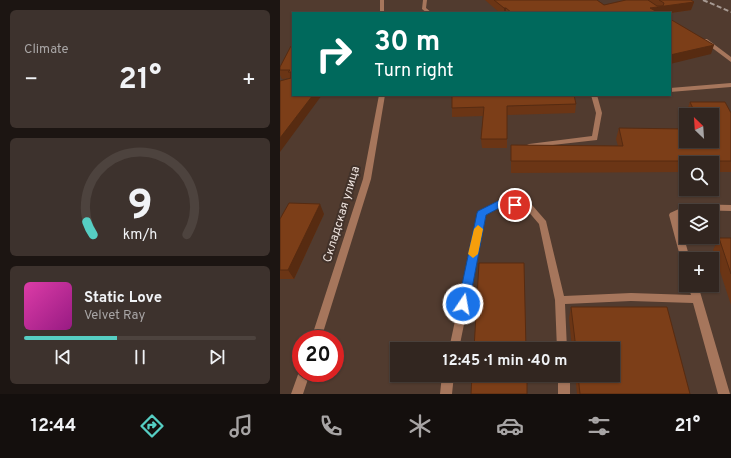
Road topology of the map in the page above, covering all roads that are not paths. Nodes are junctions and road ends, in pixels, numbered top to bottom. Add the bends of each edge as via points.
1 (382, 0) edge
2 (426, 0) edge
3 (382, 12) edge
4 (429, 12) edge
5 (700, 37) edge
6 (731, 60) edge
7 (731, 85) edge
8 (671, 90) edge
9 (382, 96) edge
10 (594, 96) edge
11 (528, 146) edge
12 (731, 208) edge
13 (684, 252) edge
14 (695, 292) edge
15 (697, 299) junction
16 (560, 300) junction
17 (319, 330) edge
18 (455, 342) edge
19 (562, 342) edge
20 (301, 382) edge
21 (447, 382) edge
22 (564, 382) edge
23 (297, 394) edge
24 (446, 394) edge
25 (564, 394) edge
26 (724, 394) edge

1 - 3 street
2 - 4 street via 424,8
5 - 6 street
7 - 8 street
9 - 17 street, Складская улица via 367,179
10 - 11 street via 599,113 595,138
12 - 13 street via 690,207 673,215
14 - 15 street
15 - 16 street via 631,297
15 - 26 street
16 - 18 street via 543,223 529,207 500,203 482,213
16 - 19 street
20 - 23 street
21 - 24 street
22 - 25 street

